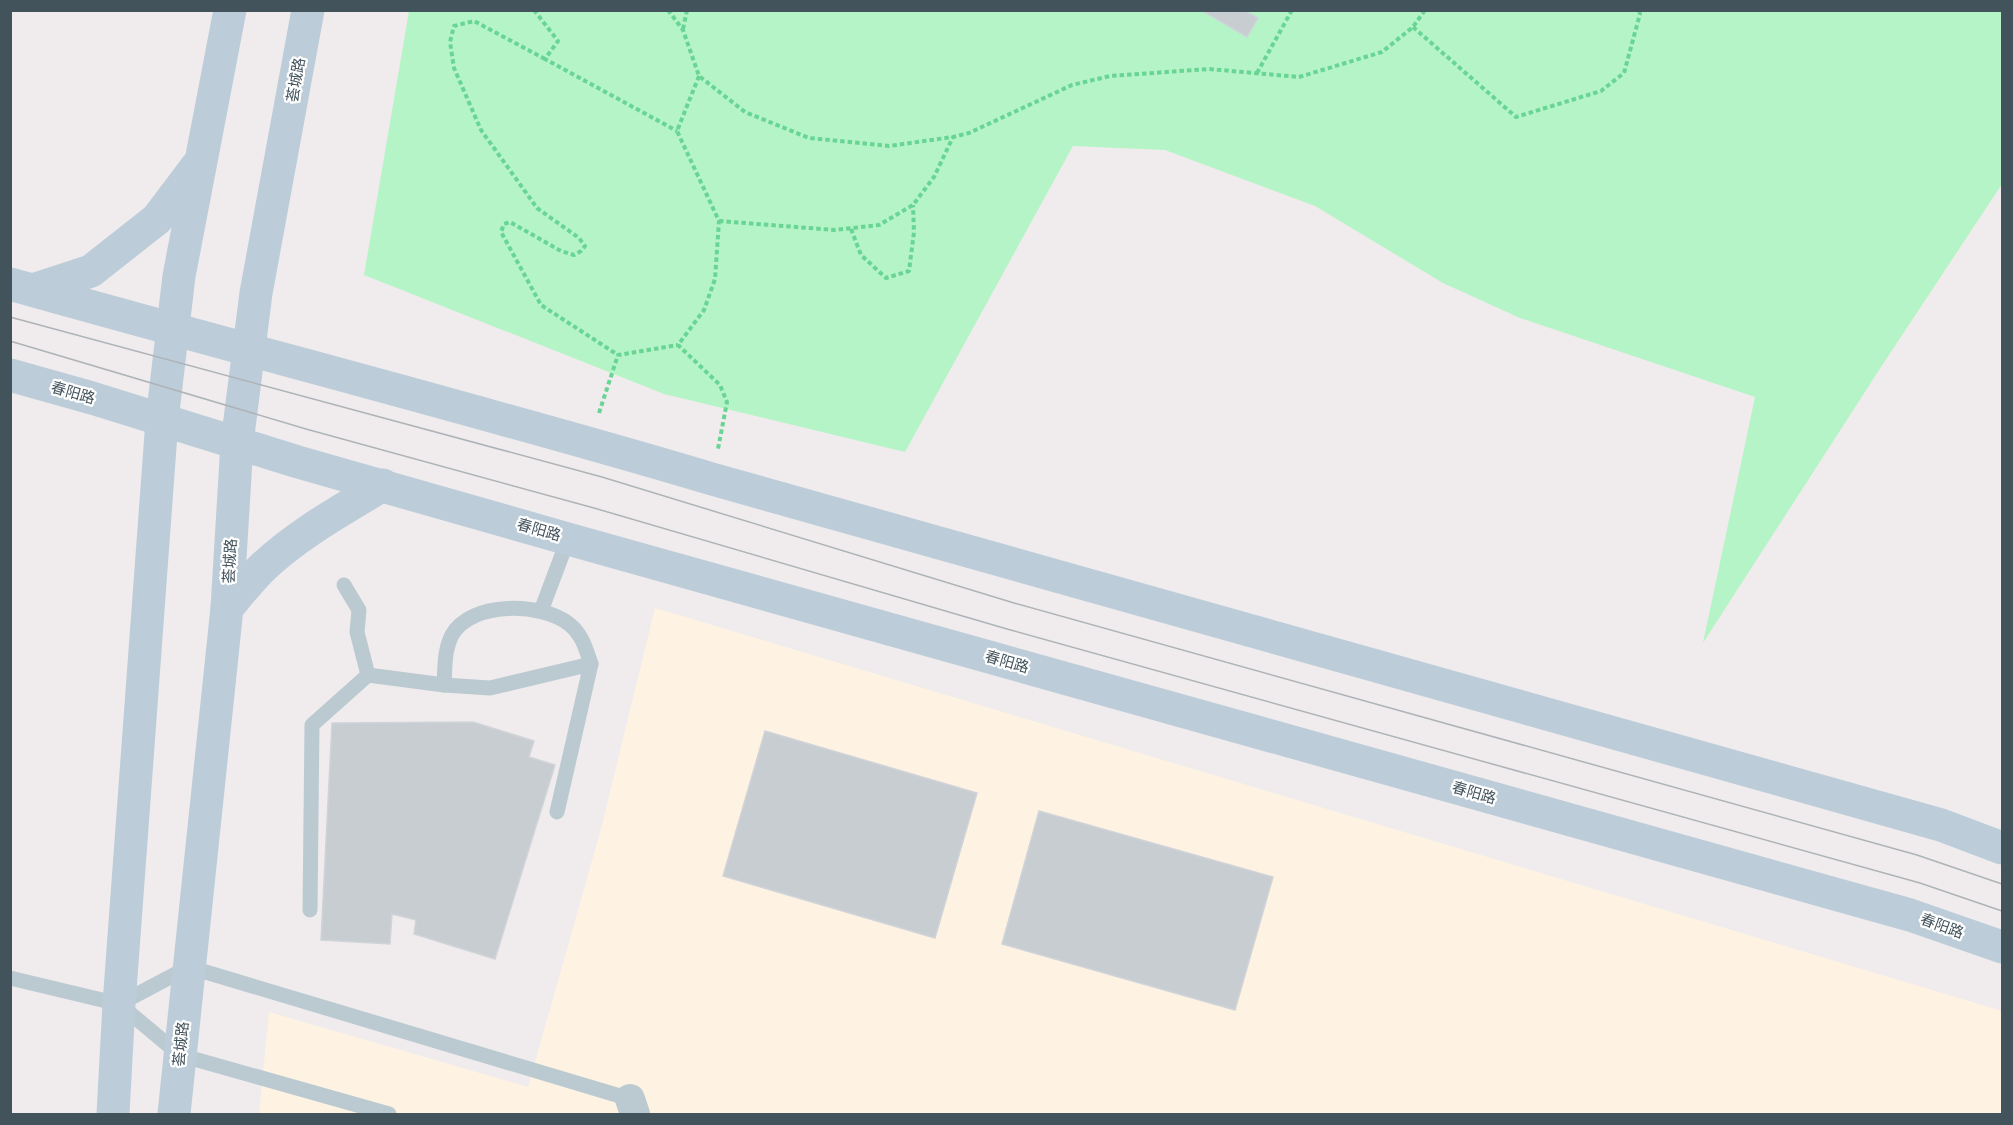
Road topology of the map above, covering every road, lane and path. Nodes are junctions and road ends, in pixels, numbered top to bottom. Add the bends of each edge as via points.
1 (230, 10) edge
2 (308, 10) edge
3 (534, 10) edge
4 (668, 10) edge
5 (687, 10) edge
6 (1292, 10) edge
7 (1425, 10) edge
8 (1639, 10) edge
9 (1413, 27) junction
10 (683, 30) junction
11 (545, 59) junction
12 (1257, 73) junction
13 (699, 76) junction
14 (677, 131) junction
15 (953, 137) junction
16 (202, 160) junction
17 (913, 205) junction
18 (719, 221) junction
19 (851, 229) junction
20 (22, 287) edge
21 (172, 329) junction
22 (678, 345) junction
23 (249, 351) junction
24 (618, 355) junction
25 (10, 375) edge
26 (162, 420) junction
27 (589, 442) junction
28 (237, 443) junction
29 (712, 479) junction
30 (383, 485) junction
31 (568, 539) junction
32 (344, 585) dead end
33 (227, 608) junction
34 (542, 611) junction
35 (591, 664) junction
36 (368, 675) junction
37 (444, 685) junction
38 (557, 812) dead end
39 (2002, 848) edge
40 (310, 910) dead end
41 (2002, 947) edge
42 (189, 967) junction
43 (10, 978) edge
44 (119, 1004) junction
45 (180, 1055) junction
46 (632, 1107) edge
47 (113, 1114) edge
48 (174, 1114) edge
49 (389, 1114) edge

1 - 16 main road
2 - 23 main road, 荟城路
3 - 11 path via 558,41
4 - 10 path
5 - 10 path
6 - 12 path
7 - 9 path
8 - 9 path via 1624,73 1601,91 1516,117
9 - 12 path via 1382,52 1310,74
10 - 13 path
11 - 14 path
11 - 24 path via 474,21 454,27 450,42 454,68 481,130 537,208 585,246 574,255 561,251 510,222 504,224 501,232 541,305
12 - 15 path via 1209,69 1110,76 1072,85
13 - 14 path
13 - 15 path via 745,112 809,138 889,146
14 - 18 path
15 - 17 path via 934,177
16 - 20 main road via 157,219 91,271
16 - 21 main road
17 - 19 path via 879,225
17 - 19 path via 909,271 886,278 861,255
18 - 19 path
18 - 22 path via 715,279 704,310
20 - 21 main road
21 - 23 main road
21 - 26 main road
22 - 24 path
22 - 29 path via 720,385 727,402
23 - 27 main road
23 - 28 main road, 荟城路
24 - 27 path
25 - 26 main road, 春阳路
26 - 28 main road, 春阳路
26 - 44 main road
27 - 29 main road
28 - 30 main road, 春阳路
28 - 33 main road, 荟城路
29 - 39 main road via 1941,825
30 - 31 main road, 春阳路
30 - 33 main road via 278,554
31 - 34 lane
31 - 41 main road, 春阳路 via 1899,911
32 - 36 lane via 359,610 357,632
33 - 42 main road, 荟城路
34 - 35 lane via 568,623 577,632
34 - 37 lane via 495,609 463,622 452,635 447,650
35 - 37 lane via 490,688
35 - 38 lane
36 - 37 lane
36 - 40 lane via 312,725
42 - 44 lane
42 - 45 main road, 荟城路
42 - 46 lane
43 - 44 lane
44 - 45 lane
44 - 47 main road
45 - 48 main road, 荟城路
45 - 49 lane

